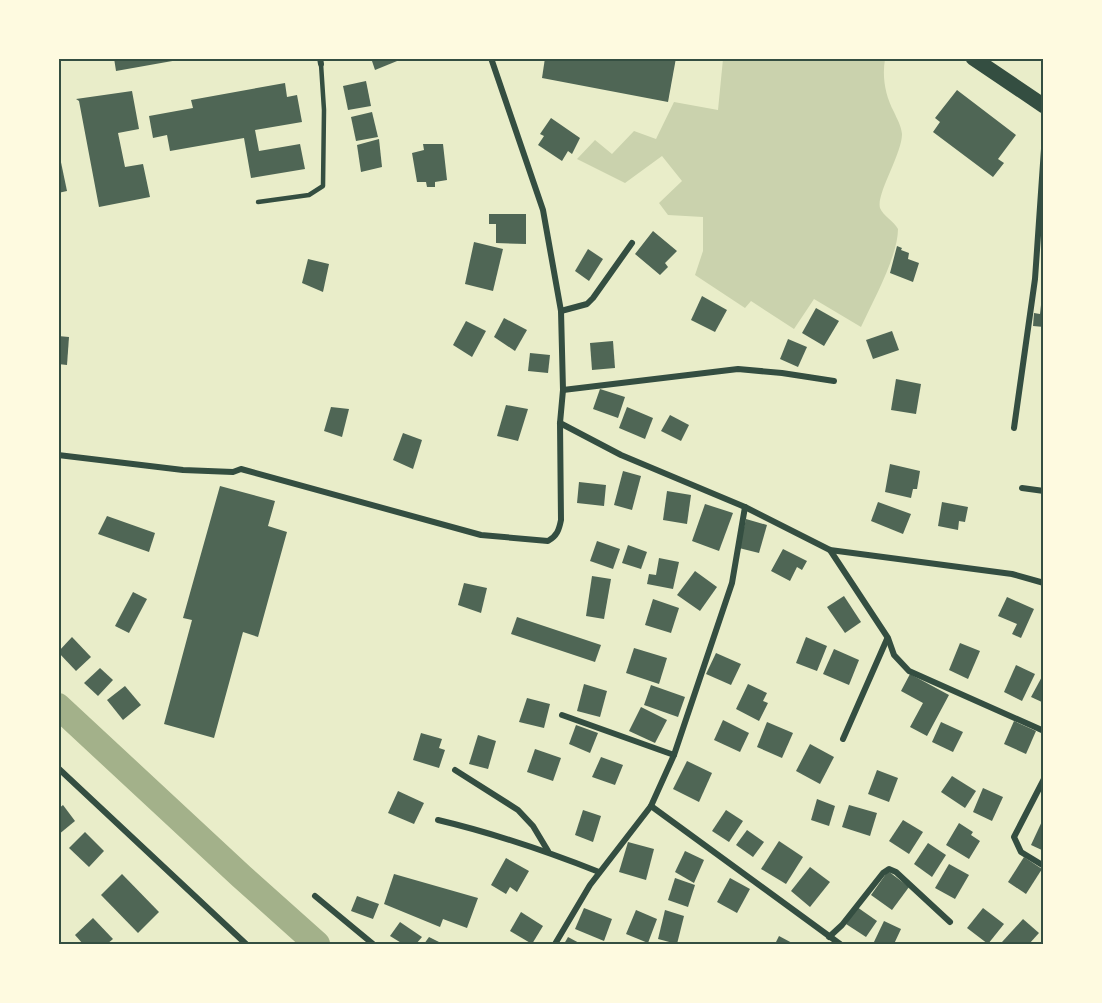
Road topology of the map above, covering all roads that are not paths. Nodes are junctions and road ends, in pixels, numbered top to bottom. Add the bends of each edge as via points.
1 (491, 58) edge
2 (973, 59) edge
3 (320, 61) edge
4 (1044, 106) edge
5 (1044, 148) edge
6 (258, 202) dead end
7 (632, 243) dead end
8 (561, 311) junction
9 (834, 381) dead end
10 (563, 390) junction
11 (560, 423) junction
12 (1014, 428) dead end
13 (58, 455) edge
14 (1022, 488) dead end
15 (1044, 491) edge
16 (746, 507) junction
17 (830, 550) junction
18 (1044, 583) edge
19 (888, 638) junction
20 (562, 715) dead end
21 (1044, 730) edge
22 (843, 739) dead end
23 (674, 756) junction
24 (58, 768) edge
25 (455, 770) dead end
26 (1044, 778) edge
27 (651, 806) junction
28 (438, 820) dead end
29 (549, 852) junction
30 (1044, 866) edge
31 (599, 872) junction
32 (315, 896) dead end
33 (950, 922) dead end
34 (829, 937) junction
35 (246, 945) edge
36 (373, 945) edge
37 (555, 945) edge
38 (840, 945) edge

1 - 8 street via 543,210
2 - 4 main road
3 - 6 lane via 324,110 322,186 309,195
5 - 12 street via 1035,279
7 - 8 street via 587,304
8 - 10 street
9 - 10 street via 738,369
10 - 11 street
11 - 13 street via 561,520 556,535 548,541 482,535 241,469 183,470
11 - 16 street via 621,455
14 - 15 street
16 - 17 street
16 - 23 street via 732,583
17 - 18 street via 1012,574
17 - 19 street
19 - 21 street via 894,656 909,671
19 - 22 street
20 - 23 street
23 - 27 street
24 - 35 street
25 - 29 street via 518,810
26 - 30 street via 1014,837 1021,852
27 - 31 street
27 - 34 street
28 - 29 street
29 - 31 street
31 - 37 street
32 - 36 street
33 - 34 street via 889,869
34 - 38 street

